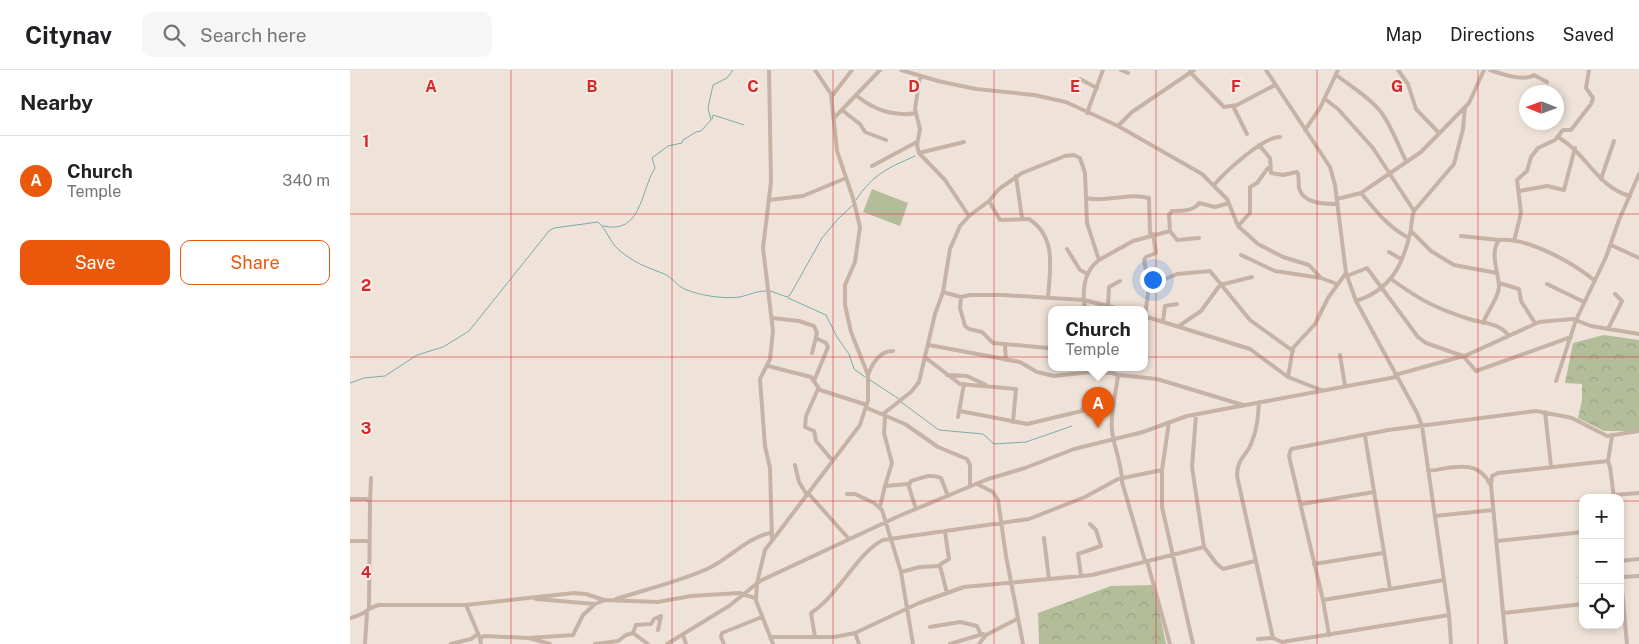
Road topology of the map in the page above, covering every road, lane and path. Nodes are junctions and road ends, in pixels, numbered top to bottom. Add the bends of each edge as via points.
1 (769, 70) edge
2 (815, 70) edge
3 (852, 70) edge
4 (880, 70) edge
5 (901, 70) edge
6 (918, 70) edge
7 (1103, 70) edge
8 (1121, 70) edge
9 (1266, 70) edge
10 (1398, 70) edge
11 (1484, 70) edge
12 (1490, 70) edge
13 (1589, 70) edge
14 (1192, 71) edge
15 (1337, 72) edge
16 (1128, 73) dead end
17 (918, 76) junction
18 (1080, 79) dead end
19 (1547, 82) dead end
20 (1275, 85) junction
21 (1096, 88) junction
22 (832, 96) junction
23 (857, 96) junction
24 (1324, 99) junction
25 (1233, 106) junction
26 (1465, 106) junction
27 (842, 110) junction
28 (916, 113) junction
29 (1087, 113) junction
30 (835, 117) junction
31 (1118, 126) junction
32 (1305, 130) junction
33 (1438, 132) junction
34 (1247, 134) dead end
35 (1280, 137) dead end
36 (1558, 137) junction
37 (886, 140) dead end
38 (1614, 141) dead end
39 (917, 142) junction
40 (964, 142) dead end
41 (1259, 146) junction
42 (1575, 148) junction
43 (919, 153) junction
44 (1406, 161) junction
45 (872, 166) dead end
46 (1269, 167) junction
47 (1390, 174) junction
48 (1639, 174) edge
49 (1016, 176) junction
50 (846, 178) junction
51 (1601, 179) junction
52 (1214, 185) junction
53 (1633, 190) junction
54 (1519, 191) junction
55 (1639, 191) edge
56 (1362, 193) junction
57 (1630, 196) junction
58 (1086, 198) junction
59 (1337, 199) junction
60 (769, 200) junction
61 (989, 201) junction
62 (1229, 203) junction
63 (1338, 204) junction
64 (1414, 211) junction
65 (969, 216) junction
66 (1022, 218) junction
67 (1238, 226) junction
68 (1170, 231) junction
69 (1411, 231) junction
70 (1151, 234) junction
71 (1461, 236) dead end
72 (1199, 238) dead end
73 (1409, 238) junction
74 (1499, 240) junction
75 (1514, 241) junction
76 (1611, 245) junction
77 (1067, 249) dead end
78 (1389, 252) dead end
79 (1242, 255) dead end
80 (1639, 258) edge
81 (1099, 260) junction
82 (1401, 260) junction
83 (1496, 273) junction
84 (1088, 274) junction
85 (1347, 274) junction
86 (1252, 277) dead end
87 (1321, 278) junction
88 (1391, 279) junction
89 (1163, 280) dead end
90 (1120, 281) dead end
91 (1595, 281) junction
92 (1499, 283) junction
93 (1337, 284) junction
94 (1547, 284) dead end
95 (1220, 285) junction
96 (1383, 289) junction
97 (944, 292) junction
98 (1615, 294) dead end
99 (961, 297) junction
100 (1048, 298) junction
101 (1084, 300) junction
102 (1356, 301) junction
103 (1584, 302) junction
104 (1177, 304) dead end
105 (1085, 306) edge
106 (1108, 306) joint
107 (1146, 306) edge
108 (1148, 317) edge
109 (772, 318) junction
110 (1163, 320) junction
111 (1576, 320) junction
112 (1483, 323) junction
113 (1536, 323) junction
114 (1179, 326) junction
115 (1608, 329) junction
116 (1639, 334) edge
117 (1508, 335) junction
118 (816, 338) junction
119 (1571, 338) junction
120 (929, 345) junction
121 (1005, 346) junction
122 (1048, 348) edge
123 (893, 351) dead end
124 (1293, 351) junction
125 (812, 353) dead end
126 (1340, 355) dead end
127 (1463, 356) junction
128 (926, 358) junction
129 (1006, 360) junction
130 (768, 366) junction
131 (1112, 373) joint
132 (868, 375) junction
133 (1118, 375) junction
134 (947, 376) junction
135 (1396, 376) junction
136 (1288, 377) junction
137 (814, 381) junction
138 (1556, 381) dead end
139 (964, 384) junction
140 (1345, 386) junction
141 (989, 387) junction
142 (818, 389) junction
143 (1323, 390) junction
144 (1094, 397) dead end
145 (1259, 402) junction
146 (1243, 405) junction
147 (867, 407) junction
148 (1112, 407) junction
149 (1082, 410) junction
150 (960, 411) junction
151 (1545, 412) junction
152 (884, 415) junction
153 (1196, 415) junction
154 (958, 417) dead end
155 (1013, 422) junction
156 (1170, 422) junction
157 (1422, 426) junction
158 (1639, 431) edge
159 (1365, 436) junction
160 (1612, 436) junction
161 (1114, 439) junction
162 (832, 460) junction
163 (1608, 461) junction
164 (795, 465) dead end
165 (1551, 466) junction
166 (1162, 470) junction
167 (1428, 471) junction
168 (372, 478) dead end
169 (1122, 478) junction
170 (977, 484) junction
171 (909, 485) junction
172 (1491, 485) junction
173 (885, 486) junction
174 (970, 486) junction
175 (1374, 492) junction
176 (1639, 493) edge
177 (808, 494) junction
178 (847, 494) dead end
179 (1614, 494) edge
180 (1624, 495) edge
181 (948, 496) junction
182 (350, 499) edge
183 (370, 502) junction
184 (1302, 504) junction
185 (880, 507) junction
186 (916, 509) junction
187 (1493, 510) junction
188 (1436, 516) junction
189 (887, 522) junction
190 (1002, 524) junction
191 (1090, 524) dead end
192 (944, 532) junction
193 (1579, 532) edge
194 (770, 533) junction
195 (891, 538) junction
196 (1044, 538) dead end
197 (772, 539) junction
198 (849, 539) junction
199 (350, 541) edge
200 (370, 541) junction
201 (1497, 541) junction
202 (1204, 547) junction
203 (1383, 553) junction
204 (1172, 554) junction
205 (1639, 559) edge
206 (1146, 561) junction
207 (1255, 561) junction
208 (1624, 561) edge
209 (1314, 564) junction
210 (938, 566) junction
211 (901, 572) junction
212 (1081, 576) junction
213 (1639, 576) edge
214 (1624, 577) edge
215 (1049, 579) junction
216 (1444, 580) junction
217 (1012, 582) junction
218 (757, 583) junction
219 (1390, 588) junction
220 (947, 592) junction
221 (746, 593) junction
222 (529, 598) junction
223 (605, 600) junction
224 (614, 600) junction
225 (1323, 600) junction
226 (756, 601) junction
227 (466, 604) junction
228 (595, 604) junction
229 (1579, 604) edge
230 (907, 609) junction
231 (368, 611) junction
232 (1503, 613) junction
233 (1449, 615) junction
234 (762, 617) junction
235 (350, 618) edge
236 (1624, 618) edge
237 (1017, 619) junction
238 (930, 627) dead end
239 (658, 630) dead end
240 (855, 633) junction
241 (633, 634) junction
242 (682, 635) junction
243 (984, 635) junction
244 (1329, 635) junction
245 (479, 636) junction
246 (794, 637) junction
247 (815, 637) junction
248 (529, 638) junction
249 (770, 638) junction
250 (1258, 638) dead end
251 (1273, 638) junction
252 (1282, 643) edge
253 (365, 644) edge
254 (451, 644) edge
255 (481, 644) edge
256 (550, 644) edge
257 (595, 644) edge
258 (648, 644) edge
259 (667, 644) edge
260 (686, 644) edge
261 (724, 644) edge
262 (773, 644) edge
263 (796, 644) edge
264 (859, 644) edge
265 (913, 644) edge
266 (950, 644) edge
267 (979, 644) edge
268 (1023, 644) edge
269 (1170, 644) edge
270 (1193, 644) edge
271 (1451, 644) edge
272 (1506, 644) edge
273 (1627, 644) edge

1 - 60 street
2 - 22 street
3 - 22 street
4 - 23 street
5 - 17 street
6 - 17 street
7 - 21 street
8 - 16 street
9 - 20 street
10 - 33 street via 1408,84 1416,109
11 - 26 street
12 - 19 street via 1528,78 1534,75
13 - 36 street via 1586,88 1592,102 1572,129 1563,130
14 - 25 street via 1218,103 1224,107
14 - 31 street via 1132,112
15 - 24 street
15 - 44 street via 1382,113
17 - 28 street
17 - 29 street via 976,89 1047,97
18 - 21 street
20 - 25 street
20 - 32 street
21 - 29 street
22 - 30 street
23 - 27 street
23 - 28 street via 866,104 887,112
24 - 32 street
24 - 47 street via 1338,109
25 - 34 street
26 - 33 street
26 - 64 street via 1454,164
27 - 30 street
27 - 37 street via 865,132
28 - 39 street via 920,128
29 - 31 street
30 - 50 street via 837,151
31 - 52 street via 1173,156
32 - 59 street via 1328,163
33 - 44 street via 1421,152
35 - 41 street via 1272,137
36 - 42 street
36 - 54 street via 1535,150 1527,171 1517,180
38 - 51 street
39 - 43 street
39 - 45 street
40 - 43 street
41 - 46 street via 1270,158
41 - 52 street
42 - 51 street
42 - 54 street via 1564,190 1547,186
43 - 65 street via 945,180
44 - 47 street
46 - 63 street via 1270,172 1276,175 1298,173 1300,191 1312,201
46 - 67 street via 1250,187 1250,213
47 - 56 street
47 - 64 street
48 - 53 street
49 - 58 street via 1054,159 1074,155 1080,158 1084,168
49 - 61 street
49 - 66 street
50 - 60 street via 803,196
50 - 132 street via 860,234 855,262 846,285 845,309
51 - 57 street via 1614,191
52 - 62 street
53 - 55 street
53 - 57 street
54 - 75 street via 1521,213
56 - 59 street
56 - 73 street via 1384,222
57 - 76 street
58 - 70 street via 1149,198
58 - 81 street via 1087,223
59 - 63 street
60 - 109 street via 763,248
61 - 65 street
61 - 66 street via 1000,220
62 - 67 street
62 - 68 street via 1215,207 1200,203 1186,211 1172,211
63 - 85 street
64 - 69 street
65 - 97 street via 952,241
66 - 100 street via 1029,218 1036,225 1049,246
67 - 87 street via 1268,250 1312,266
68 - 70 street
68 - 72 street via 1177,240
69 - 73 street
69 - 83 street via 1431,251 1454,265
70 - 81 street
70 - 107 street via 1156,253 1144,260 1149,286
71 - 74 street
73 - 82 street
74 - 75 street
74 - 83 street via 1495,252
75 - 91 street via 1574,264
76 - 80 street
76 - 91 street
77 - 84 street via 1080,270
78 - 82 street
79 - 87 street via 1276,271
81 - 84 street
82 - 88 street
83 - 92 street
84 - 101 street
85 - 93 street
85 - 96 street via 1366,268
85 - 102 street
86 - 95 street
87 - 93 street
88 - 96 street
88 - 112 street via 1426,303
89 - 95 street via 1174,275 1204,271 1213,273
90 - 106 street via 1109,287
91 - 103 street
92 - 112 street via 1498,294
92 - 113 street via 1519,289 1523,304
93 - 124 street via 1314,324 1296,343
94 - 103 street
95 - 114 street via 1201,311
95 - 124 street via 1250,320
96 - 102 street
96 - 127 street via 1422,341
97 - 99 street
97 - 120 street via 935,314
98 - 115 street via 1622,301
99 - 100 street
99 - 121 street via 960,308 966,328 982,332 993,343
100 - 101 street
101 - 105 street
101 - 106 street
102 - 135 street
103 - 111 street
104 - 110 street via 1165,306
108 - 110 street
109 - 118 street via 811,324 817,329
109 - 130 street
110 - 114 street
111 - 113 street
111 - 115 street
111 - 119 street
112 - 117 street via 1498,326
113 - 117 street
114 - 136 street via 1250,349
115 - 116 street
117 - 127 street
118 - 125 street
118 - 137 street via 828,347
119 - 127 street via 1480,370 1474,370
119 - 138 street
120 - 128 street
120 - 129 street
121 - 122 street
121 - 129 street
123 - 132 street via 875,360
124 - 136 street
126 - 140 street
127 - 135 street
128 - 134 street
128 - 152 street via 915,388
129 - 131 street via 1020,362 1037,372 1054,376
130 - 137 street via 802,374
130 - 194 street via 760,379 764,446 770,468
131 - 133 street
132 - 147 street
133 - 146 street via 1158,379
133 - 148 street
134 - 139 street
134 - 141 street via 967,376
135 - 140 street
135 - 157 street
136 - 143 street
137 - 142 street
139 - 141 street
139 - 150 street
140 - 143 street
141 - 155 street via 1016,389
142 - 147 street
142 - 162 street via 805,426 814,431 816,441
143 - 145 street
144 - 149 street
145 - 146 street
145 - 207 street via 1258,427 1253,432 1250,447 1240,459 1237,476
146 - 153 street
147 - 152 street
147 - 162 street via 862,422
148 - 149 street
148 - 161 street
149 - 155 street via 1027,424
150 - 154 street
150 - 155 street
151 - 157 street
151 - 160 street via 1572,418
151 - 165 street
152 - 173 street via 884,433 892,463
152 - 174 street via 908,426 938,447 968,459
153 - 156 street
153 - 202 street via 1192,467
156 - 161 street
156 - 166 street
157 - 159 street
157 - 167 street
158 - 160 street
159 - 175 street
159 - 184 street via 1291,449 1289,456
160 - 163 street
161 - 169 street
161 - 170 street via 1074,449
162 - 177 street
163 - 165 street
163 - 179 street
164 - 177 street via 799,482
165 - 172 street via 1498,473 1492,476
166 - 169 street
166 - 204 street via 1162,507
167 - 172 street via 1476,468 1484,473
167 - 188 street
168 - 183 street
169 - 190 street via 1085,497 1028,519
169 - 206 street
170 - 174 street
170 - 190 street via 996,496
171 - 173 street
171 - 181 street via 911,481 926,476 938,476
171 - 186 street
172 - 187 street
173 - 185 street
174 - 181 street
175 - 184 street
175 - 203 street
176 - 180 street
177 - 197 street
177 - 198 street
178 - 185 street via 855,494
181 - 186 street
182 - 183 street via 367,499
183 - 200 street
184 - 209 street
185 - 189 street
186 - 189 street
187 - 188 street
187 - 201 street
188 - 216 street
189 - 195 street
189 - 198 street
190 - 192 street
190 - 217 street
191 - 212 street via 1096,530 1101,546 1078,554
192 - 195 street
192 - 210 street via 949,559
193 - 201 street
194 - 197 street
194 - 224 street via 690,577
195 - 211 street
195 - 247 street via 872,547 811,613
196 - 215 street
197 - 218 street via 763,555
198 - 218 street
199 - 200 street
200 - 231 street
201 - 232 street
202 - 204 street
202 - 207 street via 1223,569
203 - 209 street
203 - 219 street
204 - 206 street
204 - 270 street
205 - 208 street
206 - 212 street
206 - 269 street
207 - 251 street
209 - 225 street
210 - 211 street
210 - 220 street via 942,568
211 - 230 street
212 - 215 street
213 - 214 street
215 - 217 street
216 - 219 street
216 - 233 street
217 - 220 street via 978,584
217 - 237 street
218 - 221 street
218 - 226 street
219 - 225 street
220 - 230 street
221 - 224 street via 658,602
221 - 226 street
221 - 242 street
222 - 223 street via 574,593
222 - 227 street
222 - 228 street
223 - 224 street
223 - 228 street
225 - 244 street
226 - 234 street
227 - 231 street via 379,605
227 - 245 street
228 - 248 street via 583,615 573,635
229 - 232 street
230 - 240 street
230 - 265 street
231 - 235 street
231 - 253 street
232 - 272 street
233 - 244 street
233 - 271 street
234 - 249 street
234 - 261 street via 722,633
236 - 273 street
237 - 243 street
237 - 268 street
238 - 243 street via 962,622 977,626
239 - 241 street via 661,616 654,618 651,624 636,625
240 - 247 street
240 - 264 street
241 - 257 street via 618,641
241 - 258 street
242 - 259 street
242 - 260 street
243 - 266 street
243 - 267 street
244 - 252 street
245 - 248 street via 488,640 504,636
245 - 254 street
245 - 255 street
246 - 247 street
246 - 249 street
246 - 263 street
248 - 256 street
249 - 262 street
250 - 251 street
251 - 252 street

